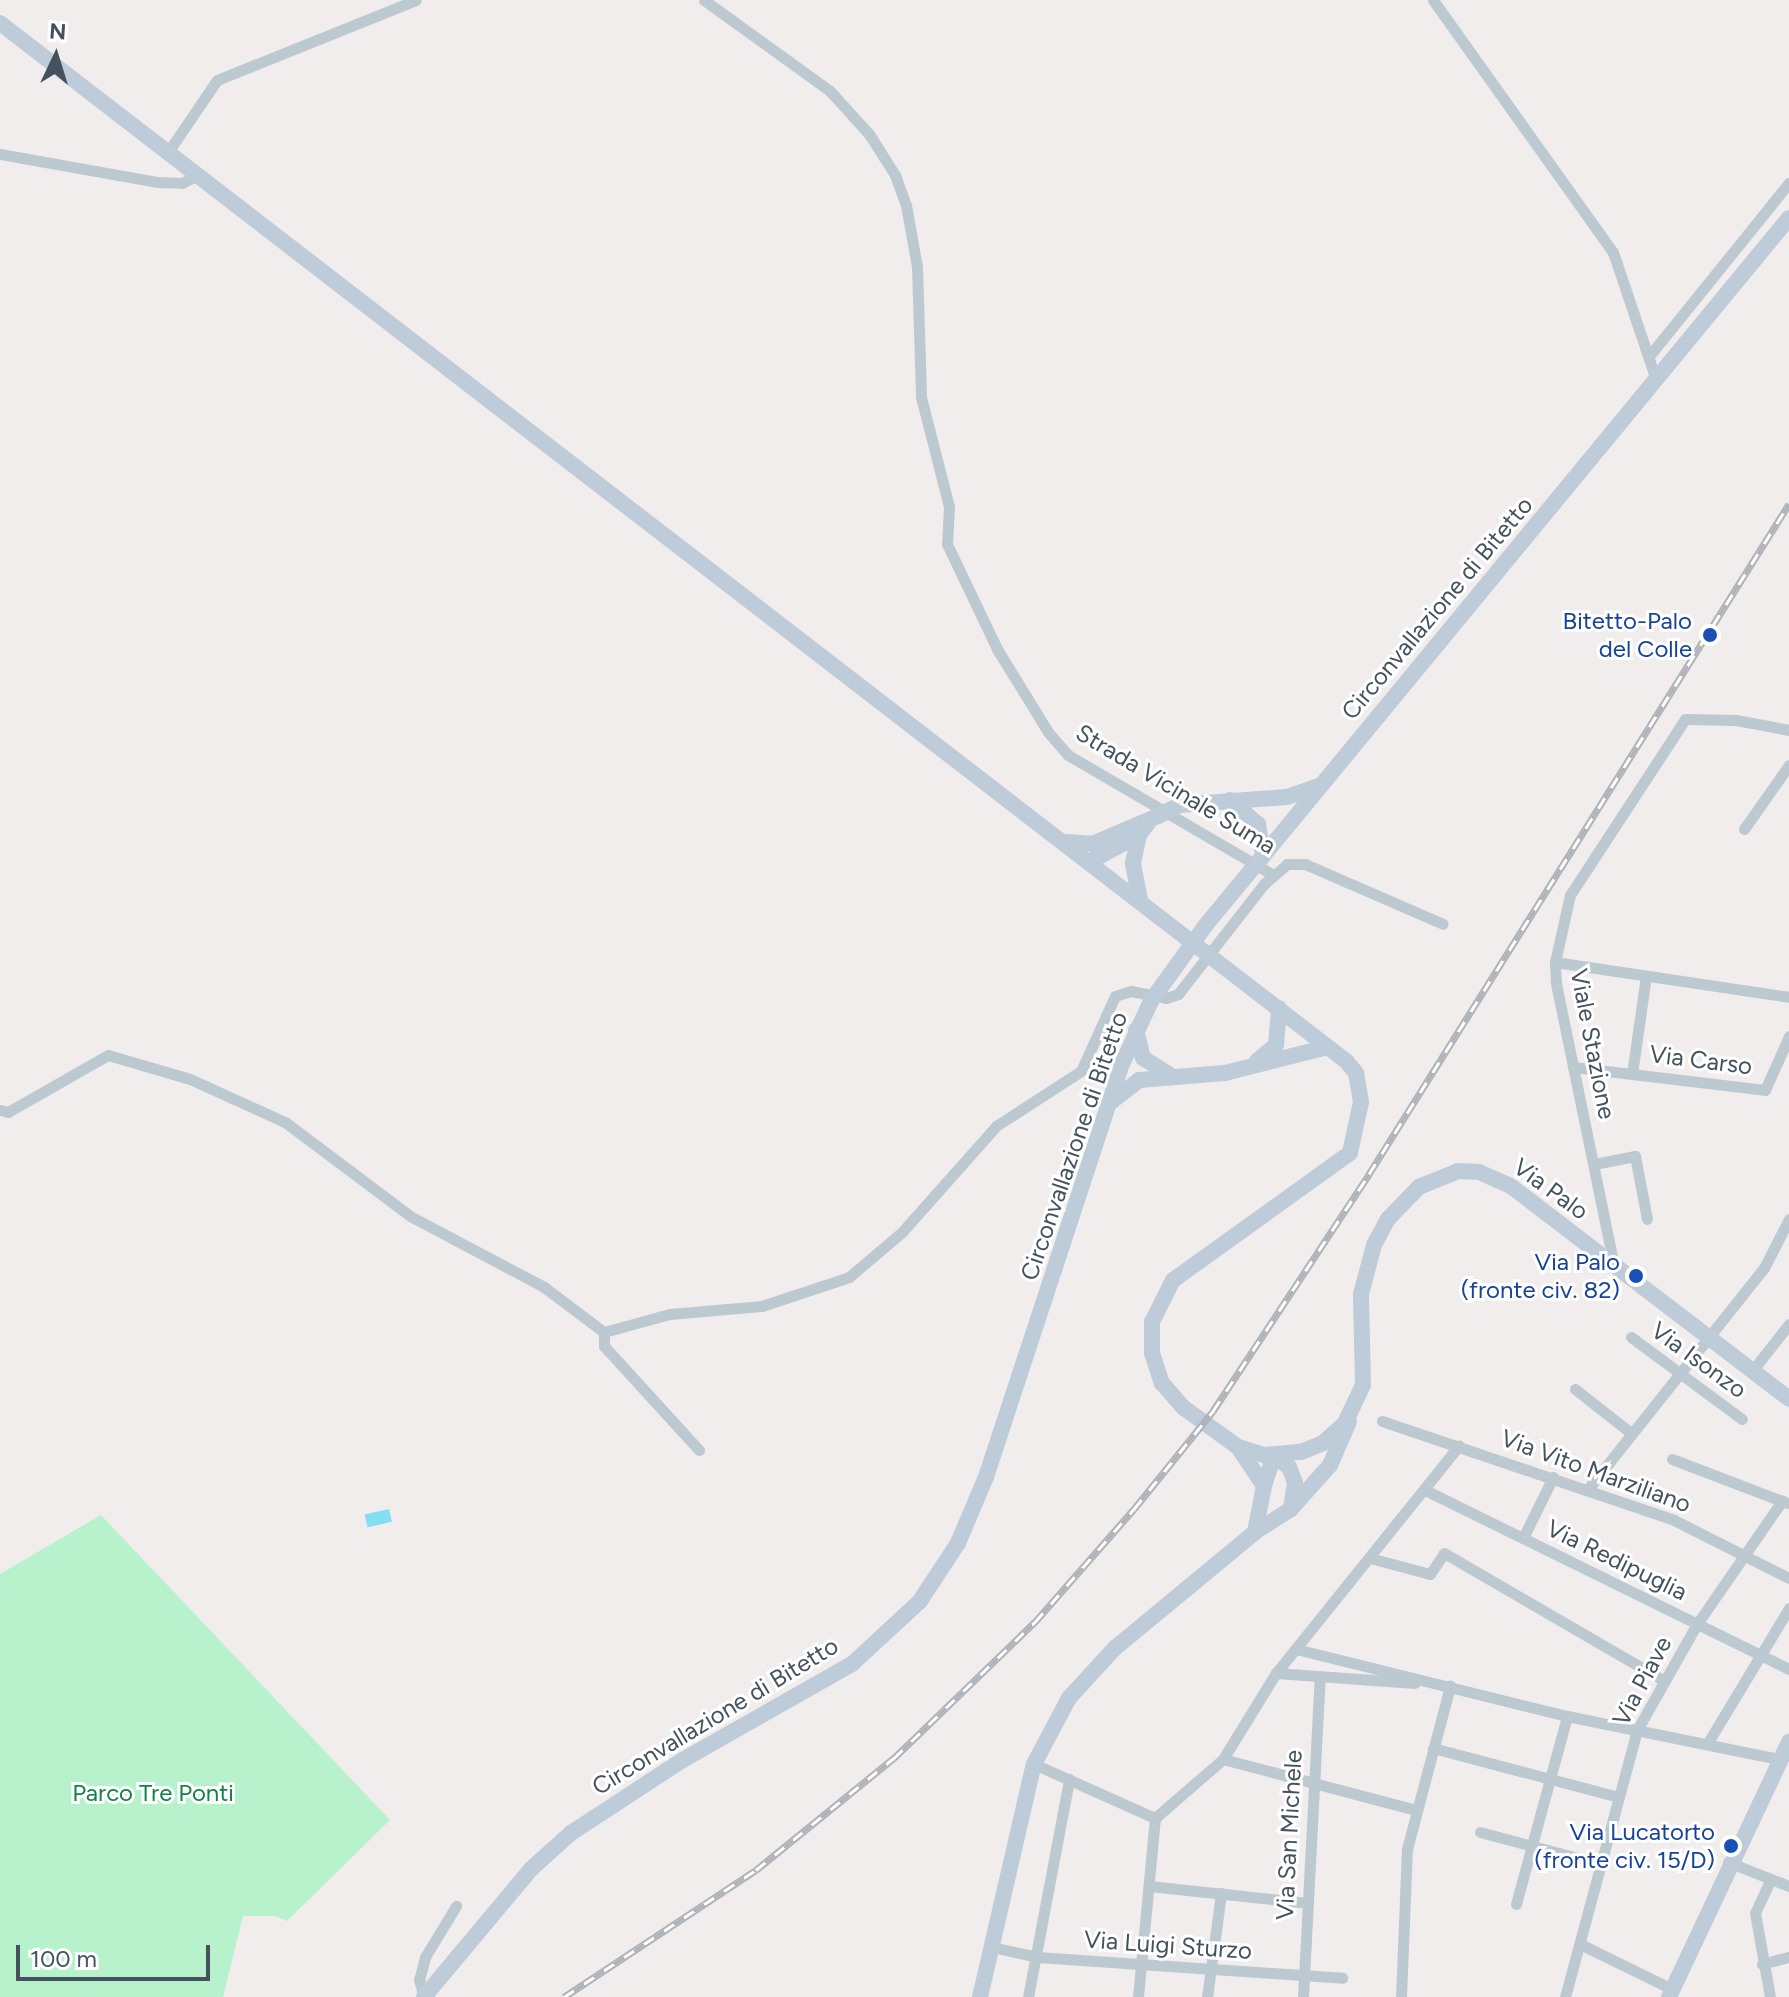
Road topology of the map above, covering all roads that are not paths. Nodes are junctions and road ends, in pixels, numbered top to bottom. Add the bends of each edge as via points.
1 (416, 0) edge
2 (704, 0) edge
3 (1433, 0) edge
4 (0, 23) edge
5 (168, 152) junction
6 (0, 154) edge
7 (197, 175) junction
8 (1789, 183) edge
9 (1789, 218) edge
10 (1650, 355) junction
11 (1656, 380) junction
12 (1789, 730) edge
13 (1789, 765) edge
14 (1321, 786) junction
15 (1230, 800) junction
16 (1154, 818) junction
17 (1744, 829) dead end
18 (1139, 835) junction
19 (1065, 842) junction
20 (1092, 844) junction
21 (1089, 862) junction
22 (1258, 862) junction
23 (1273, 875) junction
24 (1140, 900) junction
25 (1443, 924) dead end
26 (1210, 954) junction
27 (1555, 962) junction
28 (1646, 976) junction
29 (1789, 997) edge
30 (1279, 1008) junction
31 (1136, 1029) junction
32 (1308, 1031) junction
33 (1789, 1036) edge
34 (1276, 1045) junction
35 (1328, 1047) junction
36 (1302, 1050) junction
37 (1248, 1067) junction
38 (1573, 1067) junction
39 (1632, 1074) junction
40 (1174, 1075) junction
41 (1109, 1103) junction
42 (0, 1110) edge
43 (1594, 1164) junction
44 (1647, 1219) dead end
45 (1789, 1219) edge
46 (1614, 1266) junction
47 (1789, 1324) edge
48 (604, 1332) junction
49 (1631, 1337) dead end
50 (1709, 1338) junction
51 (1752, 1371) junction
52 (1682, 1374) junction
53 (1575, 1389) dead end
54 (1789, 1399) edge
55 (1352, 1412) junction
56 (1742, 1419) dead end
57 (1382, 1421) dead end
58 (1631, 1433) junction
59 (1459, 1445) junction
60 (1238, 1447) junction
61 (699, 1450) dead end
62 (1274, 1456) junction
63 (1672, 1459) dead end
64 (1553, 1477) junction
65 (1264, 1486) junction
66 (1588, 1489) junction
67 (1425, 1490) junction
68 (1786, 1502) edge
69 (1291, 1509) junction
70 (1255, 1532) junction
71 (1523, 1538) junction
72 (1742, 1554) junction
73 (1370, 1558) junction
74 (1789, 1578) edge
75 (1789, 1608) edge
76 (1697, 1624) junction
77 (1296, 1649) junction
78 (1761, 1656) junction
79 (1789, 1669) edge
80 (1276, 1673) junction
81 (1320, 1676) junction
82 (1665, 1681) junction
83 (1450, 1686) junction
84 (1567, 1716) junction
85 (1637, 1730) junction
86 (1789, 1742) edge
87 (1707, 1744) junction
88 (1433, 1748) junction
89 (1223, 1759) junction
90 (1779, 1759) junction
91 (1034, 1764) junction
92 (1069, 1779) junction
93 (1550, 1779) junction
94 (1315, 1785) junction
95 (1618, 1797) junction
96 (1416, 1810) junction
97 (1155, 1818) junction
98 (1480, 1832) dead end
99 (1532, 1846) junction
100 (1728, 1862) junction
101 (1600, 1864) junction
102 (1770, 1881) junction
103 (1149, 1886) junction
104 (1789, 1886) edge
105 (1221, 1893) junction
106 (1307, 1903) junction
107 (1516, 1904) dead end
108 (456, 1906) dead end
109 (1580, 1944) junction
110 (992, 1947) junction
111 (1037, 1957) junction
112 (1789, 1957) edge
113 (1762, 1964) junction
114 (1141, 1966) junction
115 (1211, 1971) junction
116 (1304, 1976) junction
117 (1342, 1978) dead end
118 (1671, 1993) edge
119 (424, 1997) edge
120 (980, 1997) edge
121 (1028, 1997) edge
122 (1138, 1997) edge
123 (1207, 1997) edge
124 (1303, 1997) edge
125 (1401, 1997) edge
126 (1565, 1997) edge
127 (1770, 1997) edge

1 - 5 street via 217,80
2 - 23 street, Strada Vicinale Suma via 830,91 869,134 895,175 917,267 921,397 949,507 947,544 997,649 1048,732 1068,755
3 - 10 street via 1613,252
4 - 5 main road
5 - 7 main road
6 - 7 street via 157,182 182,183
7 - 19 main road
8 - 10 street
9 - 11 main road, Circonvallazione di Bitetto
10 - 11 street
11 - 14 main road, Circonvallazione di Bitetto
12 - 27 street, Viale Stazione via 1736,720 1685,719 1570,895
13 - 17 street
14 - 15 main road via 1287,797
14 - 22 main road, Circonvallazione di Bitetto
15 - 16 main road, bridge via 1180,805
15 - 22 main road via 1258,824
16 - 18 main road
16 - 20 main road
18 - 21 main road
18 - 24 main road via 1133,863
19 - 20 main road
19 - 21 main road
20 - 21 main road
21 - 24 main road
22 - 31 main road, Circonvallazione di Bitetto, bridge via 1205,926
23 - 25 street via 1287,864 1305,864
23 - 26 street
24 - 26 main road
26 - 30 main road
26 - 48 street via 1178,994 1166,998 1131,991 1115,996 1081,1071 996,1126 902,1232 849,1277 762,1306 670,1314
27 - 28 street
27 - 38 street, Viale Stazione
28 - 29 street
28 - 39 street
30 - 32 main road
30 - 34 main road
31 - 40 main road via 1143,1058
31 - 41 main road, Circonvallazione di Bitetto
32 - 34 main road
32 - 35 main road
32 - 36 main road
33 - 39 street, Via Carso via 1765,1090
34 - 37 main road
35 - 36 main road
35 - 60 main road via 1346,1061 1360,1087 1359,1128 1350,1153 1173,1280 1152,1322 1152,1353 1162,1383 1184,1408
36 - 37 main road
37 - 40 main road
38 - 39 street, Via Carso
38 - 43 street, Viale Stazione
40 - 41 main road via 1139,1080
41 - 119 main road, Circonvallazione di Bitetto via 986,1477 958,1543 920,1601 842,1671 668,1769 571,1833 531,1869
42 - 48 street via 8,1112 108,1055 190,1079 285,1122 410,1216 544,1287
43 - 44 street via 1635,1156
43 - 46 street, Viale Stazione
45 - 50 street via 1764,1268
46 - 50 main road, Via Palo
46 - 55 main road, Via Palo via 1512,1187 1479,1172 1438,1176 1419,1187 1388,1219 1365,1269 1363,1376
47 - 51 street
48 - 61 street via 604,1346
49 - 52 street, Via Isonzo
50 - 51 main road, Via Palo
50 - 52 street
51 - 54 main road, Via Palo
52 - 56 street, Via Isonzo
52 - 58 street
53 - 58 street
55 - 62 main road, Via Palo via 1323,1443
55 - 69 main road via 1330,1465
57 - 59 street, Via Vito Marziliano
58 - 66 street
59 - 64 street, Via Vito Marziliano
59 - 67 street
60 - 62 main road, Via Palo
60 - 65 main road
62 - 65 main road
62 - 69 main road via 1289,1467 1295,1483
63 - 68 street
64 - 66 street, Via Vito Marziliano
64 - 71 street
65 - 70 main road
66 - 72 street, Via Vito Marziliano via 1674,1520
67 - 71 street, Via Redipuglia
67 - 73 street
68 - 72 street, Via Piave
69 - 70 main road
70 - 91 main road via 1086,1675 1047,1731
71 - 76 street, Via Redipuglia
72 - 74 street, Via Vito Marziliano
72 - 76 street, Via Piave
73 - 77 street
73 - 82 street via 1430,1574 1444,1553
75 - 78 street
76 - 78 street, Via Redipuglia
76 - 82 street, Via Piave
77 - 80 street
77 - 83 street
78 - 79 street, Via Redipuglia
78 - 87 street
80 - 81 street
80 - 89 street
81 - 83 street
81 - 94 street, Via San Michele
82 - 85 street, Via Piave
83 - 84 street
83 - 88 street
84 - 85 street
84 - 93 street
85 - 87 street
85 - 95 street, Via Piave
86 - 90 main road
87 - 90 street
88 - 93 street
88 - 96 street
89 - 94 street
89 - 97 street
90 - 100 main road
91 - 92 street
91 - 110 main road
92 - 97 street
92 - 111 street
93 - 95 street
93 - 99 street
94 - 96 street
94 - 106 street, Via San Michele
95 - 101 street, Via Piave
96 - 125 street via 1407,1849
97 - 103 street
98 - 99 street
99 - 101 street
99 - 107 street
100 - 102 street
100 - 118 main road
101 - 109 street, Via Piave
102 - 104 street
102 - 113 street via 1755,1906
103 - 105 street
103 - 114 street
105 - 106 street
105 - 115 street
106 - 116 street, Via San Michele
108 - 119 street via 425,1957 419,1980
109 - 118 street
109 - 126 street, Via Piave
110 - 111 street, Via Luigi Sturzo
110 - 120 main road
111 - 114 street, Via Luigi Sturzo
111 - 121 street
112 - 113 street
113 - 127 street
114 - 115 street, Via Luigi Sturzo
114 - 122 street
115 - 116 street, Via Luigi Sturzo
115 - 123 street
116 - 117 street, Via Luigi Sturzo
116 - 124 street, Via San Michele

